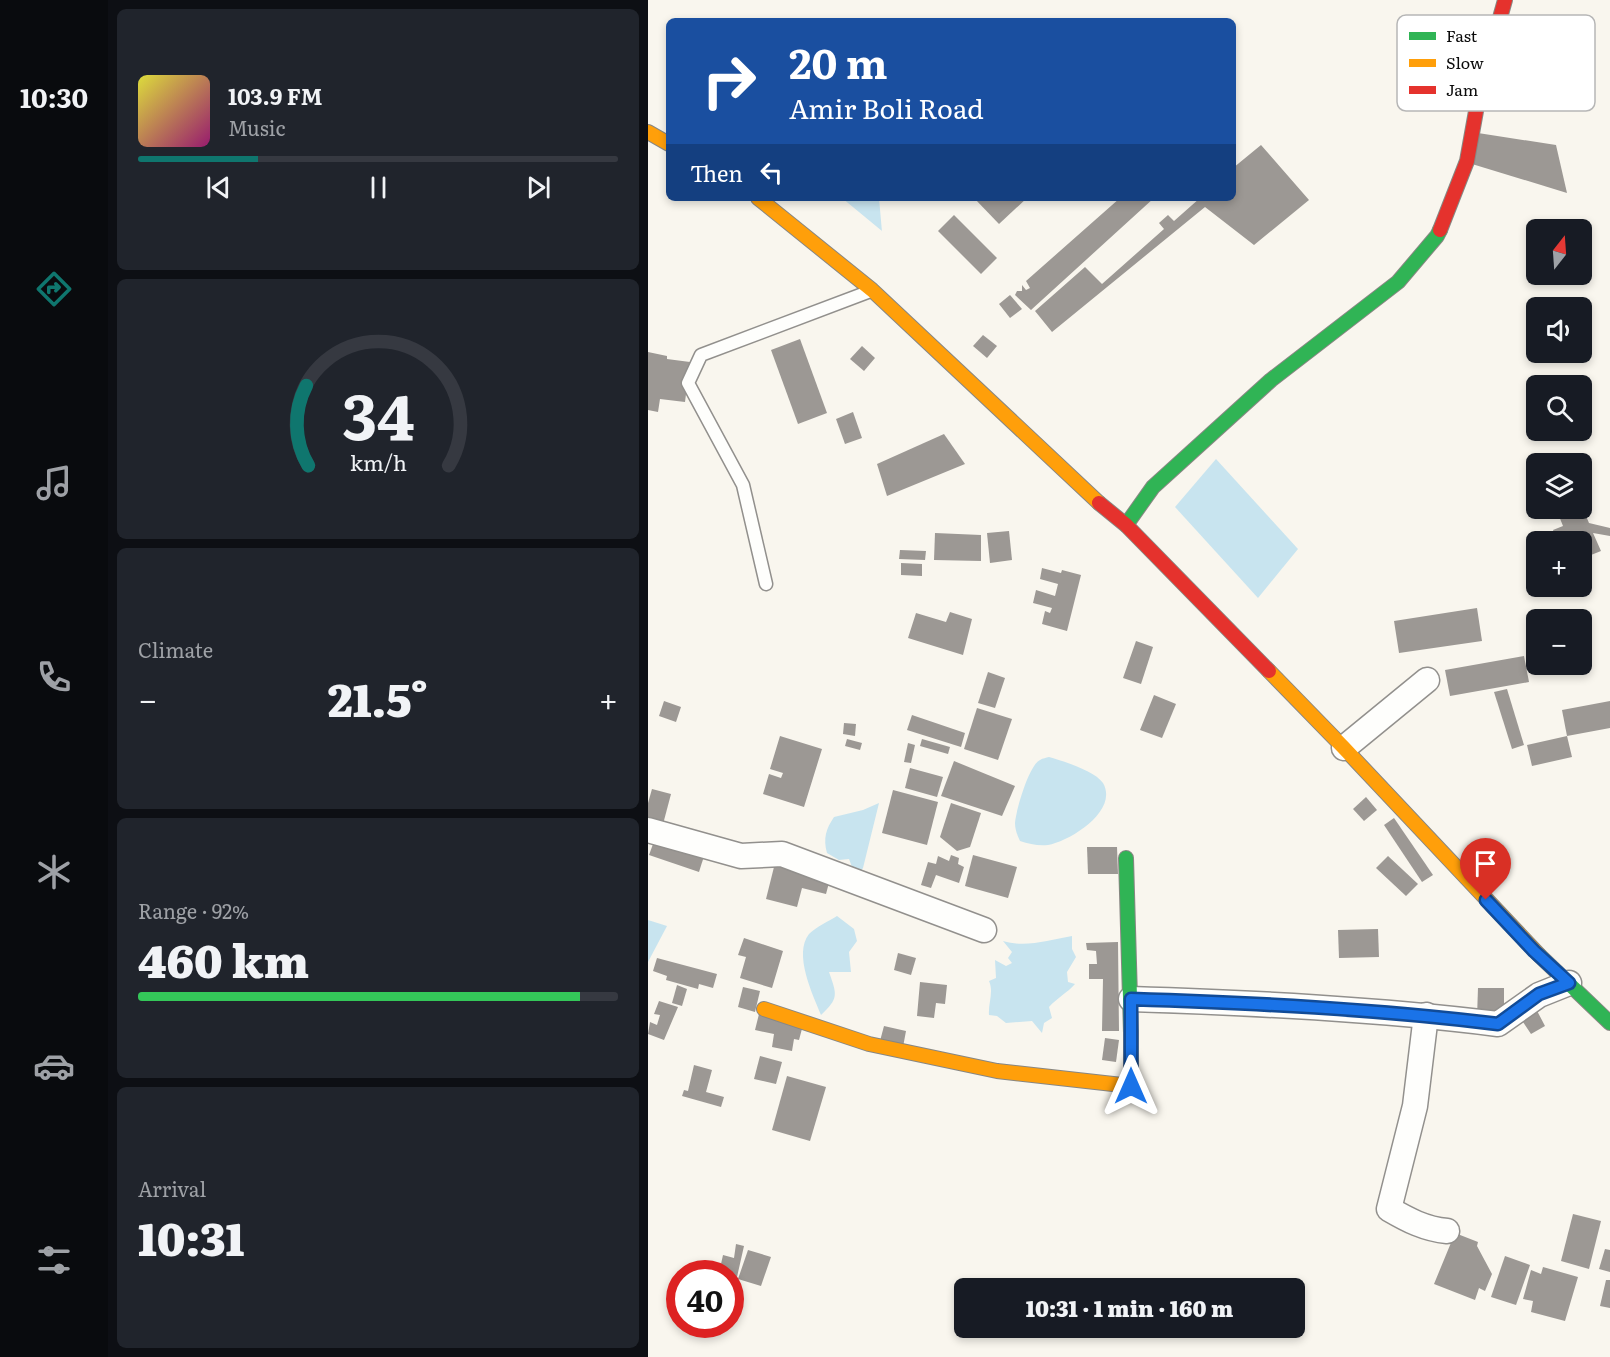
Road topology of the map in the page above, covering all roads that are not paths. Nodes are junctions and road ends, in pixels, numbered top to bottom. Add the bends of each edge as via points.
1 (1505, 0) edge
2 (1501, 15) edge
3 (1476, 111) edge
4 (648, 132) edge
5 (666, 142) edge
6 (763, 201) edge
7 (872, 290) junction
8 (1126, 525) junction
9 (766, 584) dead end
10 (1427, 680) dead end
11 (1344, 748) junction
12 (648, 830) edge
13 (1126, 858) dead end
14 (984, 930) dead end
15 (1569, 983) junction
16 (1131, 999) junction
17 (764, 1009) dead end
18 (1425, 1015) junction
19 (1610, 1023) edge
20 (1447, 1231) dead end

1 - 2 street
3 - 8 street via 1467,161 1437,236 1398,282 1271,380 1153,487
4 - 5 street
6 - 7 street
7 - 8 street
7 - 9 lane via 702,356 688,383 743,485
8 - 11 street
10 - 11 street
11 - 15 street via 1534,951
12 - 14 street via 741,856 782,854
13 - 16 street
15 - 18 street via 1539,994 1498,1024
15 - 19 street
16 - 17 street via 1131,1086 997,1071 869,1044
16 - 18 street
18 - 20 street via 1415,1106 1389,1209 1432,1230

